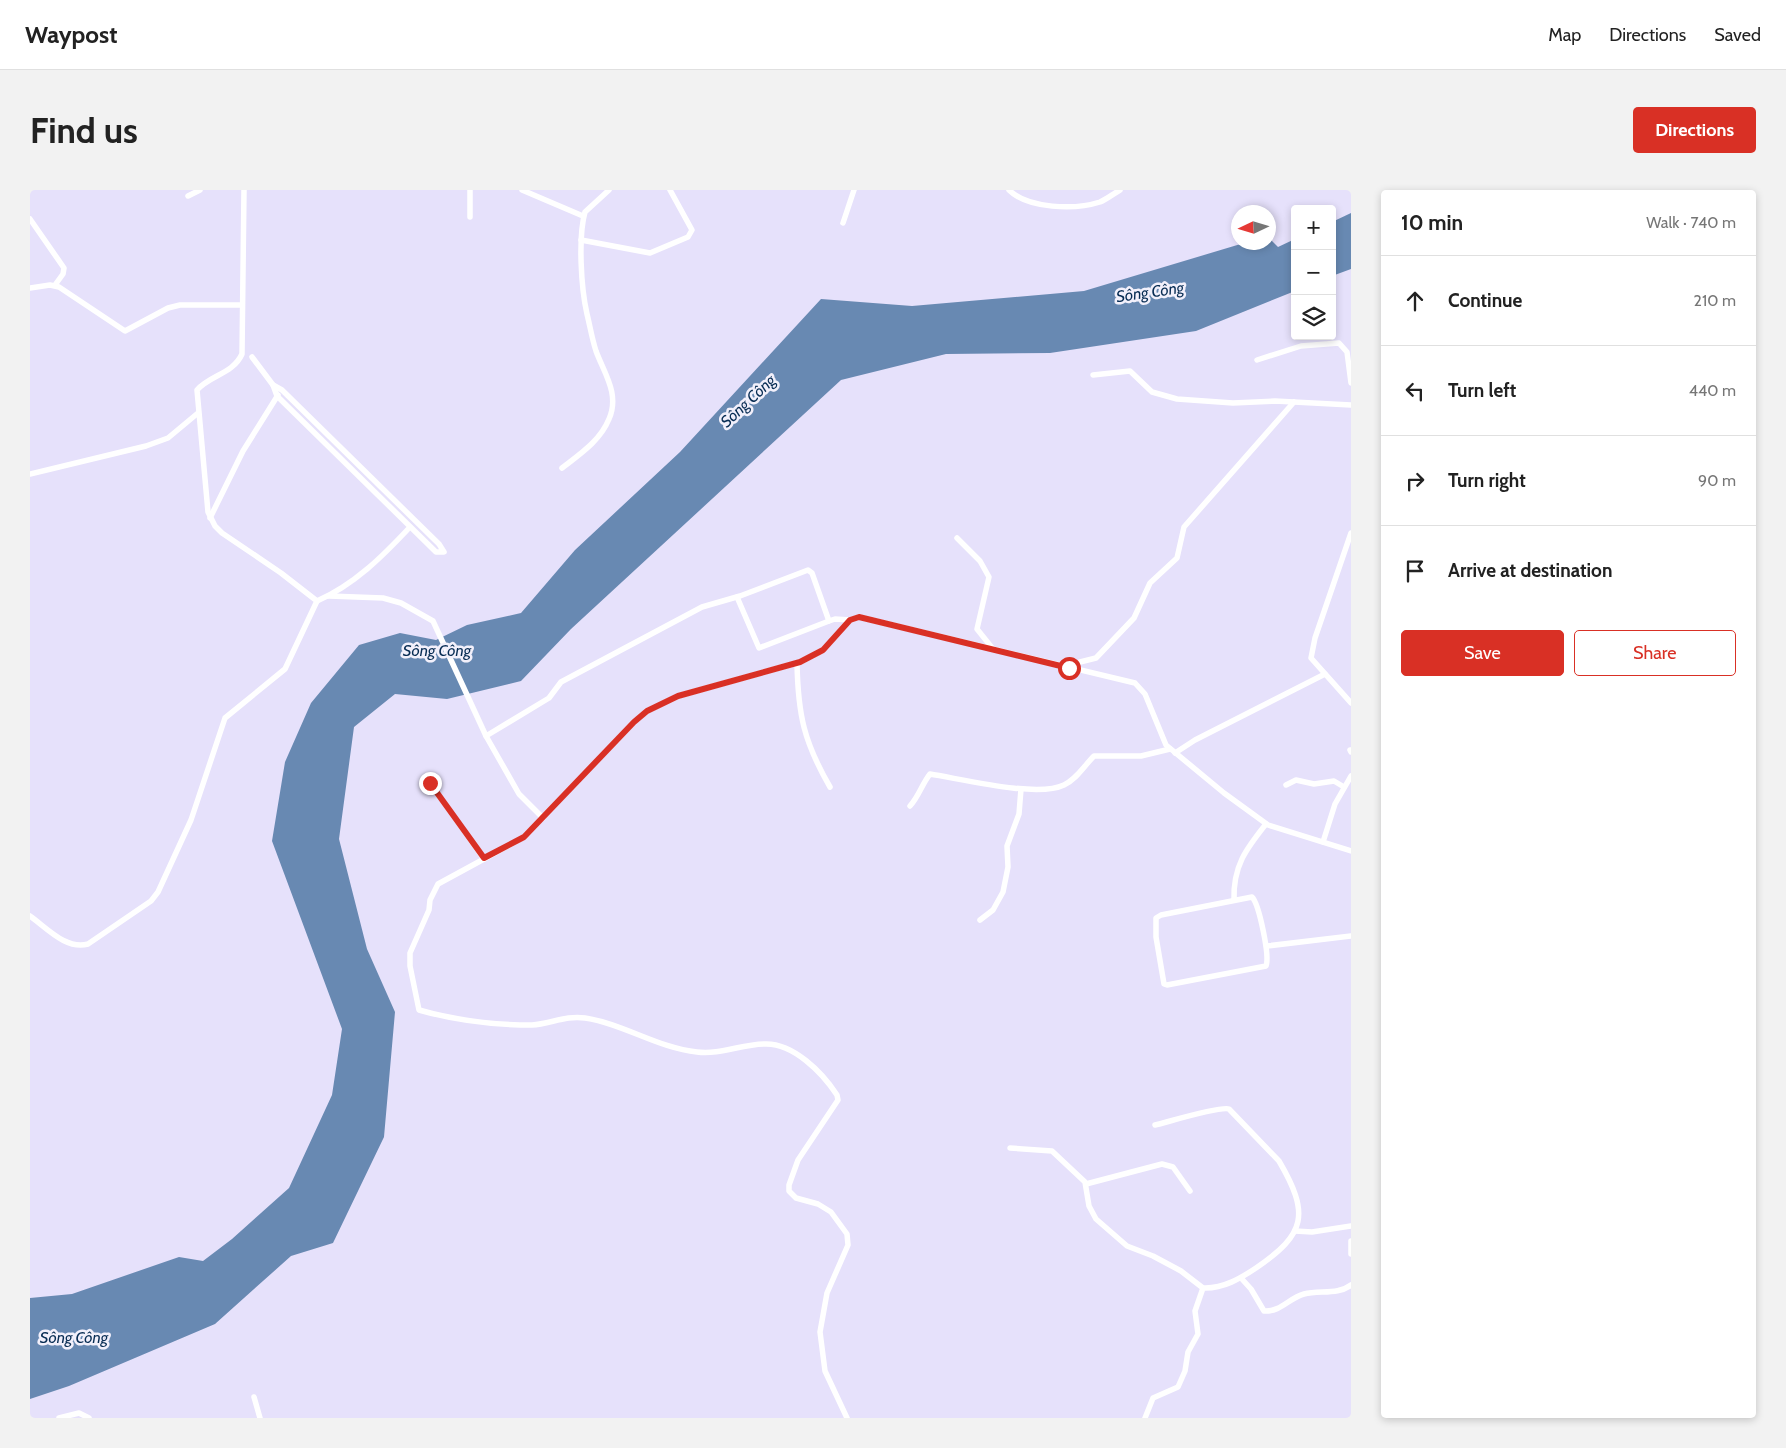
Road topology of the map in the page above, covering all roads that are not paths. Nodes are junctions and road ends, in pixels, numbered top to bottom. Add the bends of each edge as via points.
1 (200, 190) edge
2 (244, 190) edge
3 (470, 190) edge
4 (522, 190) edge
5 (609, 190) edge
6 (670, 190) edge
7 (854, 190) edge
8 (1009, 190) edge
9 (1120, 190) edge
10 (188, 196) dead end
11 (584, 216) junction
12 (470, 217) dead end
13 (30, 219) edge
14 (843, 223) dead end
15 (581, 240) junction
16 (55, 285) junction
17 (30, 288) edge
18 (242, 305) junction
19 (242, 346) junction
20 (1257, 360) dead end
21 (1093, 374) dead end
22 (272, 382) junction
23 (1351, 383) edge
24 (282, 390) junction
25 (277, 396) junction
26 (1294, 402) junction
27 (1351, 404) edge
28 (198, 414) junction
29 (562, 468) dead end
30 (30, 474) edge
31 (210, 518) junction
32 (410, 527) junction
33 (1351, 532) edge
34 (957, 538) dead end
35 (329, 596) junction
36 (737, 597) junction
37 (317, 601) junction
38 (850, 620) junction
39 (829, 621) junction
40 (993, 649) junction
41 (797, 662) junction
42 (1069, 668) junction
43 (1325, 674) junction
44 (1351, 703) edge
45 (486, 736) junction
46 (1173, 751) junction
47 (1351, 776) edge
48 (430, 783) dead end
49 (1286, 785) dead end
50 (830, 787) dead end
51 (1344, 787) junction
52 (1021, 789) junction
53 (910, 806) dead end
54 (543, 818) junction
55 (1266, 824) junction
56 (1323, 842) junction
57 (1351, 851) edge
58 (484, 858) junction
59 (1234, 900) junction
60 (30, 916) edge
61 (980, 920) dead end
62 (1351, 936) edge
63 (1267, 946) junction
64 (1154, 1125) dead end
65 (1010, 1148) dead end
66 (1086, 1184) junction
67 (1190, 1191) dead end
68 (1351, 1226) edge
69 (1296, 1230) junction
70 (1351, 1241) edge
71 (1351, 1254) edge
72 (1241, 1278) junction
73 (1351, 1285) edge
74 (1203, 1288) junction
75 (254, 1397) dead end
76 (59, 1418) edge
77 (89, 1418) edge
78 (260, 1418) edge
79 (848, 1418) edge
80 (1145, 1418) edge

1 - 10 street
2 - 18 street
3 - 12 street
4 - 11 street
5 - 11 street
6 - 15 street via 692,230 688,237 650,253
7 - 14 street
8 - 9 street via 1024,200 1058,206 1098,203
11 - 15 street
13 - 16 street via 64,268
15 - 29 street via 586,311 597,352 613,392 610,418 598,438
16 - 17 street
16 - 18 street via 125,331 180,305
18 - 19 street
19 - 22 street
19 - 28 street via 242,354 235,366 197,390
20 - 23 street via 1301,346 1339,343 1347,352
21 - 26 street via 1130,371 1152,392 1177,399 1233,403
22 - 24 street
22 - 25 street
24 - 25 street
24 - 32 street via 444,552 436,552
25 - 31 street via 243,452
25 - 32 street
26 - 27 street
26 - 42 street via 1184,527 1178,558 1150,583 1134,618 1096,658
28 - 30 street via 168,438 146,446
28 - 31 street
31 - 37 street via 222,533
32 - 35 street via 383,555
33 - 43 street via 1311,658
34 - 40 street via 980,562 989,577 977,629
35 - 37 street
35 - 45 street via 383,598 401,603 435,624
36 - 39 street via 759,648
36 - 39 street via 810,571
36 - 45 street via 702,607 586,667 561,682 549,698
37 - 60 street via 285,669 226,718 191,820 151,901 82,946 65,942
38 - 39 street
38 - 40 street via 859,617
38 - 41 street via 823,650
40 - 42 street
41 - 50 street via 800,718 816,762
41 - 54 street via 678,696 647,711
42 - 46 street via 1134,683 1145,694 1166,745
43 - 44 street
43 - 46 street
45 - 54 street via 519,794
46 - 52 street via 1141,756 1094,756 1066,784 1054,789
46 - 55 street
47 - 51 street
48 - 58 street
49 - 51 street via 1296,780 1314,784 1334,781
51 - 56 street
52 - 53 street via 930,774
52 - 61 street via 1019,814 1007,846 1008,866 1003,892 993,910
54 - 58 street via 516,843
55 - 56 street
55 - 59 street via 1239,863
56 - 57 street
58 - 79 street via 438,884 430,900 429,910 410,953 419,1010 461,1018 534,1025 564,1018 584,1018 637,1032 668,1047 698,1053 774,1044 796,1054 820,1074 837,1095 838,1100 798,1160 789,1191 796,1198 818,1204 831,1212 847,1234 848,1245 827,1294 820,1332 825,1371
59 - 63 street via 1254,899
59 - 63 street via 1156,918 1164,984 1263,967 1268,963
62 - 63 street
64 - 69 street via 1218,1108 1229,1109 1284,1170 1298,1208
65 - 66 street via 1052,1151
66 - 67 street via 1162,1164 1172,1166
66 - 74 street via 1089,1206 1096,1219 1127,1246 1181,1271
68 - 69 street via 1312,1232
69 - 72 street via 1280,1251
70 - 71 street
72 - 73 street via 1264,1311 1277,1310 1303,1294 1343,1290
72 - 74 street via 1214,1288
74 - 80 street via 1195,1311 1198,1334 1188,1352 1178,1387 1153,1398
75 - 78 street
76 - 77 street via 79,1413

